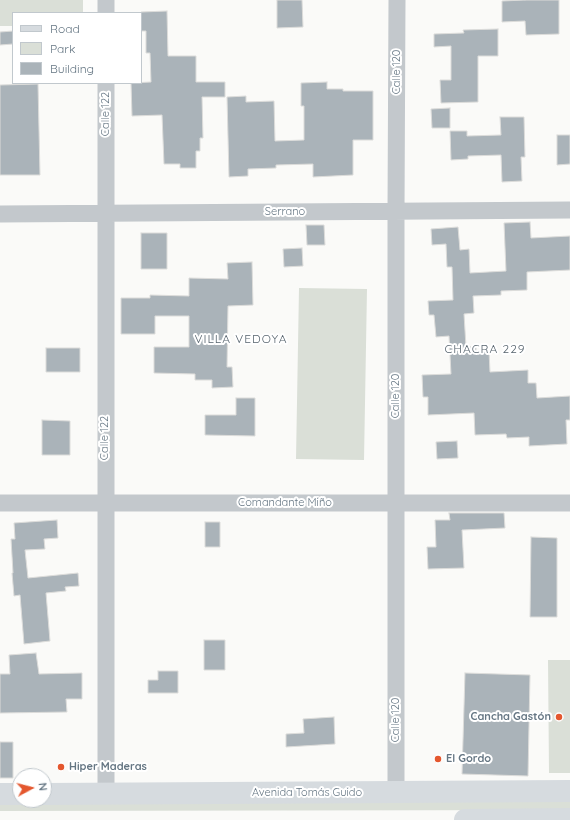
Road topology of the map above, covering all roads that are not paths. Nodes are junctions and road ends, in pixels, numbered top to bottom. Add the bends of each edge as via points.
1 (106, 0) edge
2 (397, 0) edge
3 (106, 12) edge
4 (106, 84) edge
5 (570, 210) edge
6 (396, 211) junction
7 (105, 213) junction
8 (0, 214) edge
9 (0, 503) edge
10 (105, 503) junction
11 (396, 503) junction
12 (570, 503) edge
13 (570, 791) edge
14 (396, 792) junction
15 (0, 794) edge
16 (12, 794) edge
17 (52, 794) edge
18 (106, 794) junction
19 (570, 819) edge
20 (464, 820) edge

1 - 3 street
2 - 6 street, Calle 120
4 - 7 street, Calle 122
5 - 6 street, Serrano
6 - 7 street, Serrano
6 - 11 street, Calle 120
7 - 8 street, Serrano
7 - 10 street, Calle 122
9 - 10 street, Comandante Miño
10 - 11 street, Comandante Miño
10 - 18 street, Calle 122
11 - 12 street, Comandante Miño
11 - 14 street, Calle 120
13 - 14 main road, Avenida Tomás Guido
14 - 18 main road, Avenida Tomás Guido
15 - 16 main road
17 - 18 main road, Avenida Tomás Guido
19 - 20 main road

